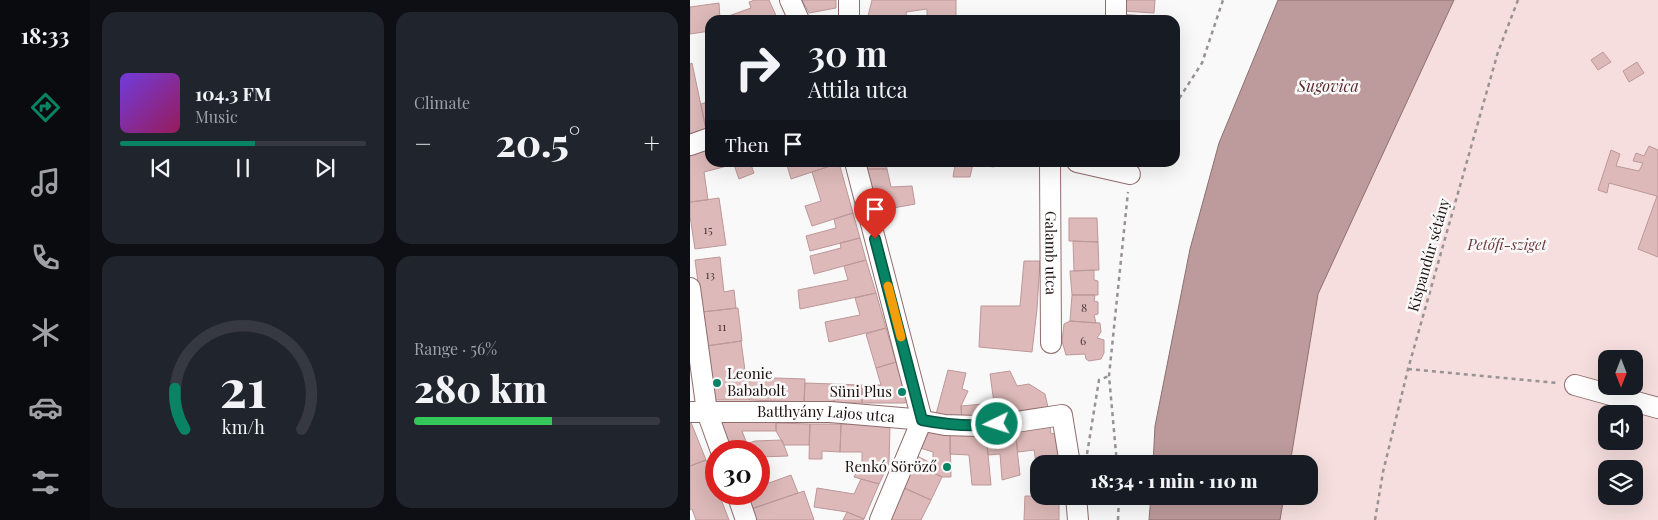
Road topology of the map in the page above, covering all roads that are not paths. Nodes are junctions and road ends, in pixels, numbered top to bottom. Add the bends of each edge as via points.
1 (790, 0) edge
2 (849, 0) edge
3 (1116, 0) edge
4 (797, 15) edge
5 (849, 15) edge
6 (1116, 15) edge
7 (705, 140) edge
8 (690, 145) edge
9 (856, 167) edge
10 (1050, 167) edge
11 (1099, 167) edge
12 (1130, 174) road end
13 (690, 288) edge
14 (1050, 343) dead end
15 (1575, 385) road end
16 (1658, 408) edge
17 (699, 412) edge
18 (922, 420) junction
19 (716, 440) edge
20 (1077, 455) edge
21 (741, 505) edge
22 (1077, 505) edge
23 (746, 520) edge
24 (880, 520) edge
25 (1078, 520) edge

1 - 4 street
2 - 5 street
3 - 6 street
7 - 8 street
9 - 18 street
10 - 14 street, Galamb utca
11 - 12 street
13 - 17 street
15 - 16 street
17 - 18 street, Batthyány Lajos utca via 830,412
17 - 19 street
18 - 20 street, Batthyány Lajos utca via 944,425 978,426 1062,415
18 - 24 street
21 - 23 street
22 - 25 street

